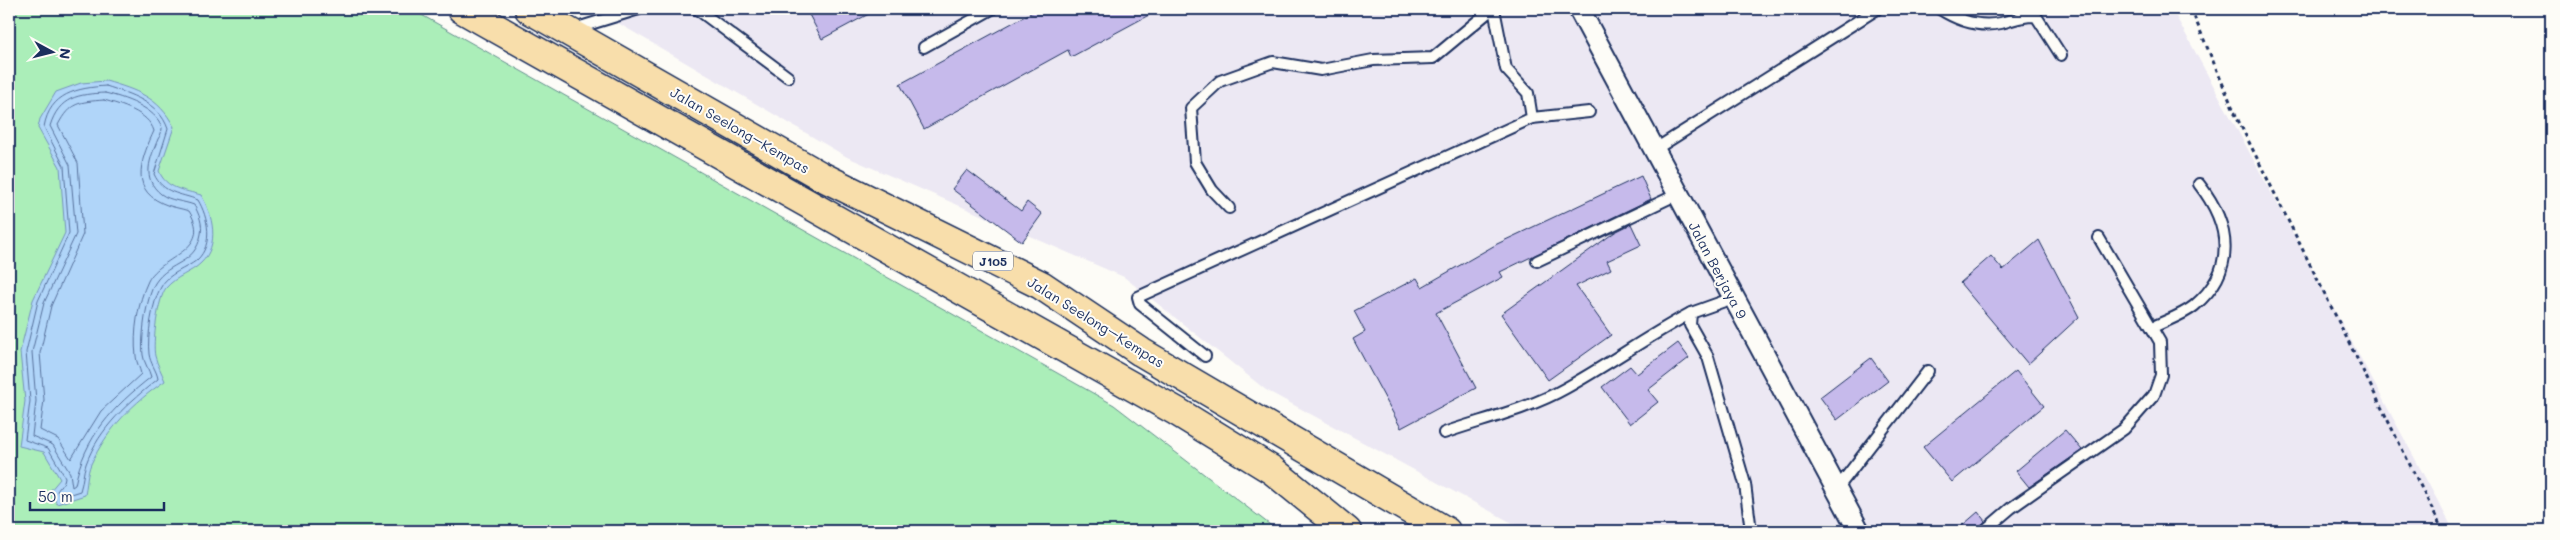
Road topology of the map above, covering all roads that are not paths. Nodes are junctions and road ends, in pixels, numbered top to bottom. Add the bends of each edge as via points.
1 (462, 9) edge
2 (528, 9) edge
3 (639, 9) edge
4 (697, 9) edge
5 (992, 9) edge
6 (1493, 9) edge
7 (1579, 9) edge
8 (1877, 9) edge
9 (1940, 9) edge
10 (568, 31) junction
11 (924, 47) dead end
12 (2061, 54) dead end
13 (788, 78) dead end
14 (1589, 112) dead end
15 (1532, 118) junction
16 (1654, 150) junction
17 (2200, 184) dead end
18 (1678, 194) junction
19 (1229, 208) dead end
20 (2099, 238) dead end
21 (1537, 261) dead end
22 (1733, 298) junction
23 (1691, 313) junction
24 (2152, 327) junction
25 (1205, 356) dead end
26 (1928, 371) dead end
27 (1444, 434) dead end
28 (1836, 490) junction
29 (1347, 531) edge
30 (1446, 531) edge
31 (1751, 531) edge
32 (1859, 531) edge
33 (1984, 531) edge

1 - 29 main road via 1176,411 1272,470
2 - 10 main road, Jalan Seelong–Kempas / J105
3 - 10 lane
4 - 13 lane
5 - 11 lane
6 - 15 lane via 1506,69 1528,93
6 - 19 lane via 1433,58 1373,60 1321,70 1272,62 1220,81 1191,108 1195,162 1212,190
7 - 16 street, Jalan Berjaya 9
8 - 16 lane
9 - 12 lane via 1973,24 2000,23 2022,15 2036,16
10 - 30 main road, Jalan Seelong–Kempas / J105 via 819,175 1041,285 1141,352
14 - 15 lane
15 - 25 lane via 1138,297 1140,304
16 - 18 street, Jalan Berjaya 9
17 - 24 lane via 2215,204 2223,229 2226,253 2219,277 2194,307
18 - 21 lane
18 - 22 street, Jalan Berjaya 9
20 - 24 lane
22 - 23 lane
22 - 28 street, Jalan Berjaya 9
23 - 27 lane via 1648,336 1567,388 1540,401
23 - 31 lane via 1690,325 1708,357 1745,484
24 - 33 lane via 2160,342 2162,364 2154,395 2146,407 2124,429 2011,508
26 - 28 lane
28 - 32 street, Jalan Berjaya 9

